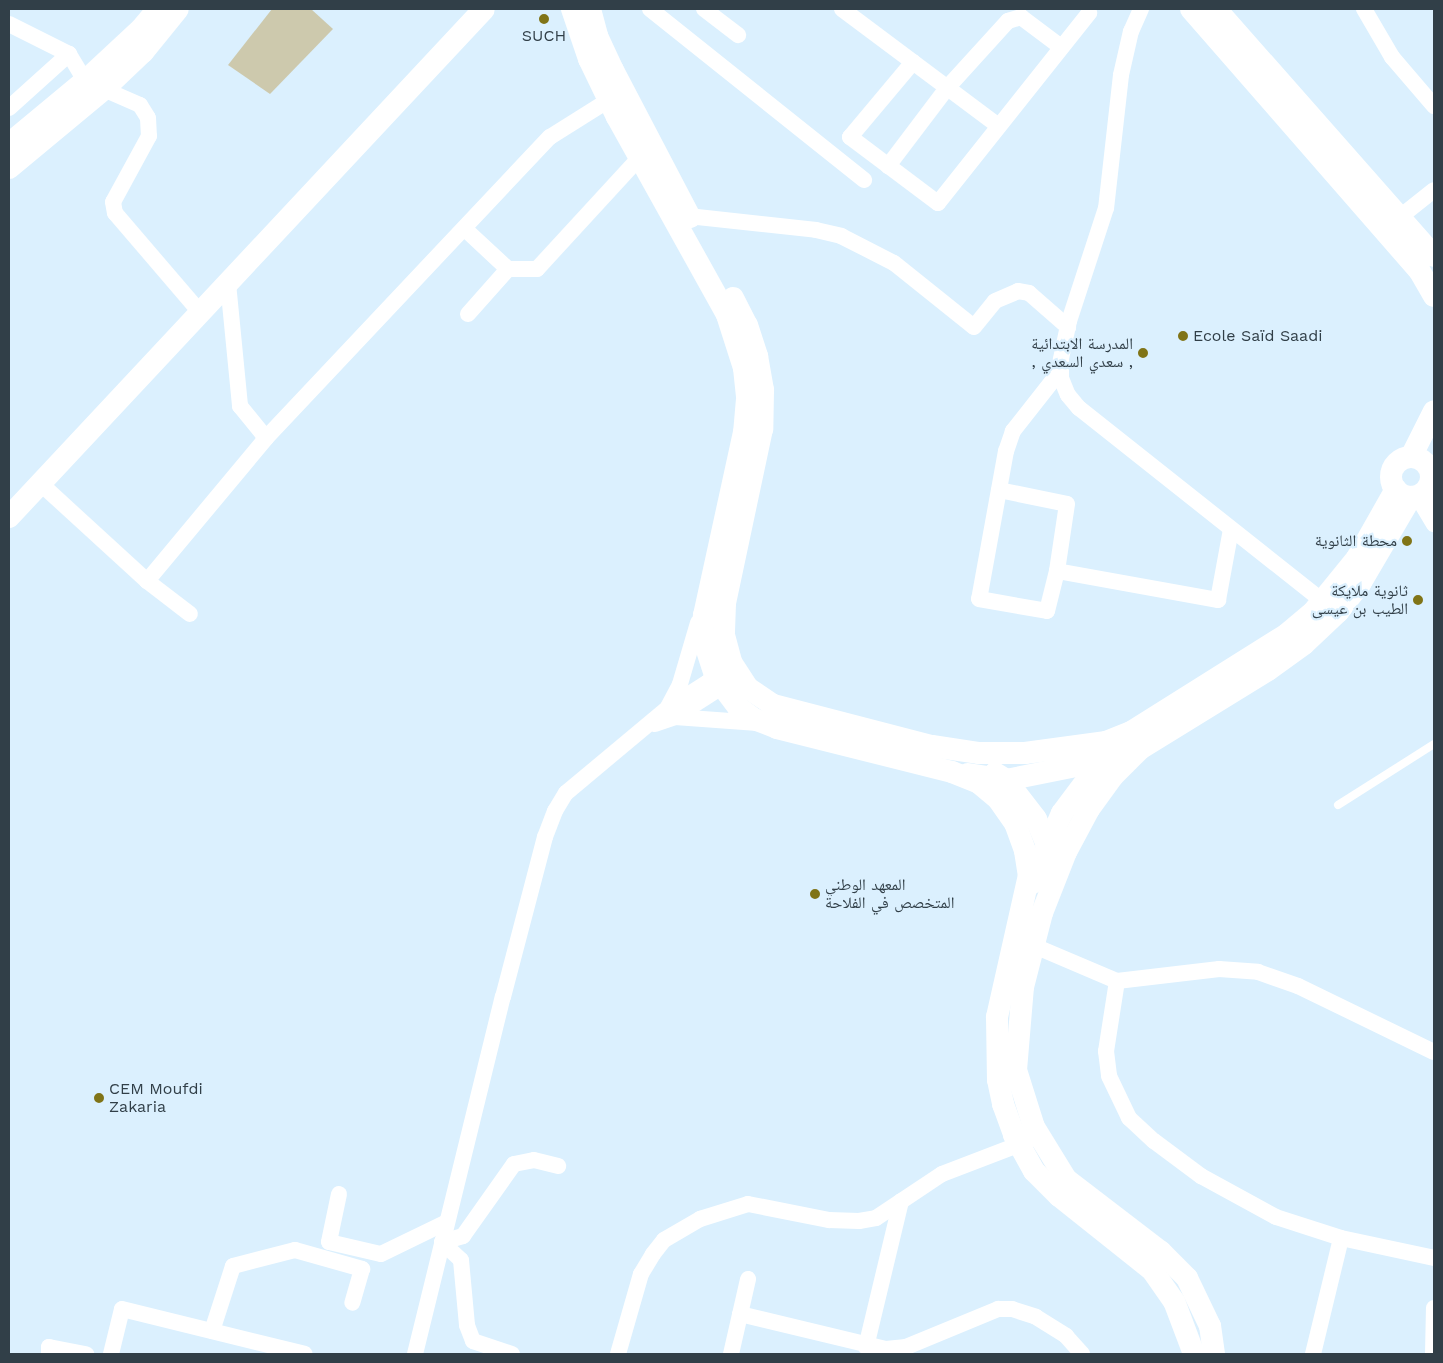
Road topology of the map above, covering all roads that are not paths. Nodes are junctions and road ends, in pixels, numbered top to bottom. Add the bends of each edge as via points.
1 (158, 9) edge
2 (178, 9) edge
3 (484, 9) edge
4 (572, 9) edge
5 (590, 9) edge
6 (650, 9) edge
7 (704, 9) edge
8 (842, 9) edge
9 (1141, 9) edge
10 (1192, 9) edge
11 (1216, 9) edge
12 (1364, 9) edge
13 (1088, 13) dead end
14 (9, 24) edge
15 (738, 35) dead end
16 (1061, 47) junction
17 (69, 54) junction
18 (913, 62) junction
19 (95, 85) junction
20 (947, 88) junction
21 (609, 100) junction
22 (1434, 106) edge
23 (9, 108) edge
24 (997, 125) junction
25 (9, 144) edge
26 (640, 157) junction
27 (888, 166) junction
28 (9, 168) edge
29 (864, 180) dead end
30 (1434, 190) edge
31 (681, 215) junction
32 (1400, 217) junction
33 (466, 230) junction
34 (1434, 256) edge
35 (508, 269) junction
36 (228, 283) junction
37 (1434, 296) edge
38 (200, 312) junction
39 (468, 314) dead end
40 (1068, 327) junction
41 (1061, 370) junction
42 (1434, 411) edge
43 (266, 438) junction
44 (1424, 477) edge
45 (40, 483) junction
46 (999, 490) junction
47 (9, 516) edge
48 (1434, 524) edge
49 (1231, 529) junction
50 (1057, 571) junction
51 (147, 582) junction
52 (1330, 607) junction
53 (190, 614) dead end
54 (704, 614) junction
55 (724, 676) junction
56 (671, 714) junction
57 (766, 723) junction
58 (1136, 741) junction
59 (1434, 744) edge
60 (960, 750) junction
61 (1101, 761) junction
62 (952, 772) junction
63 (1006, 780) junction
64 (1338, 805) dead end
65 (1046, 843) junction
66 (1038, 896) junction
67 (1025, 942) junction
68 (1118, 980) junction
69 (1434, 1052) edge
70 (1030, 1141) junction
71 (558, 1166) dead end
72 (339, 1194) dead end
73 (901, 1201) junction
74 (446, 1222) junction
75 (1341, 1238) junction
76 (442, 1242) junction
77 (1434, 1258) edge
78 (748, 1279) dead end
79 (352, 1303) dead end
80 (1434, 1308) edge
81 (740, 1314) junction
82 (1434, 1320) edge
83 (212, 1331) junction
84 (866, 1347) junction
85 (49, 1354) edge
86 (86, 1354) edge
87 (111, 1354) edge
88 (305, 1354) edge
89 (415, 1354) edge
90 (512, 1354) edge
91 (618, 1354) edge
92 (731, 1354) edge
93 (1082, 1354) edge
94 (1194, 1354) edge
95 (1214, 1354) edge
96 (1313, 1354) edge
97 (1433, 1354) edge

1 - 19 street
2 - 19 street via 143,52
3 - 36 street
4 - 21 street via 588,59
5 - 31 street via 597,36
6 - 29 street
7 - 15 street
8 - 18 street
9 - 40 street via 1131,30 1121,75 1106,208
10 - 37 street via 1419,270
11 - 32 street
12 - 22 street via 1392,57
13 - 16 street
14 - 17 street
16 - 20 street via 1021,17 1008,21
16 - 24 street
17 - 19 street
17 - 23 street
18 - 20 street
18 - 27 street via 850,137
19 - 25 street
19 - 28 street
19 - 38 street via 140,105 148,118 149,136 113,202 115,212
20 - 24 street
20 - 27 street
21 - 26 street
21 - 33 street via 550,137
24 - 27 street via 938,203
26 - 31 street
26 - 35 street via 537,269
30 - 32 street
31 - 40 street via 816,230 841,236 894,263 974,327 995,301 1018,290 1029,293
31 - 54 street via 727,315 744,368 747,399 744,432
31 - 55 street via 747,325 763,390 762,429 725,603
32 - 34 street
33 - 35 street
33 - 43 street
35 - 39 street
36 - 38 street
36 - 43 street via 240,406
38 - 45 street
40 - 41 street
41 - 46 street via 1013,431
41 - 49 street via 1068,395 1079,408
42 - 44 street
43 - 51 street
44 - 48 street
44 - 52 street via 1360,584
45 - 47 street
45 - 51 street
46 - 50 street via 1067,504
46 - 50 street via 979,599 1047,611
49 - 50 street via 1218,600
49 - 52 street
51 - 53 street
52 - 58 street via 1304,644 1268,670
54 - 55 street via 702,635
54 - 56 street via 696,626
55 - 56 street
55 - 57 street via 738,707
55 - 60 street via 773,705 932,746
56 - 57 street
56 - 74 street via 650,725 566,793 544,837
57 - 62 street
58 - 60 street via 1024,753
58 - 61 street
58 - 66 street via 1089,809
59 - 64 lane
60 - 63 street
61 - 63 street
61 - 65 street via 1062,813
62 - 63 street
62 - 66 street via 979,784 998,799 1015,823
63 - 65 street via 1036,819
65 - 66 street
66 - 67 street
67 - 68 street
67 - 70 street via 1016,1070
68 - 69 street via 1219,969 1258,972 1298,986
68 - 75 street via 1106,1051 1112,1084 1129,1118 1200,1176 1250,1206
70 - 73 street via 942,1174
70 - 94 street via 1034,1171 1059,1196 1152,1270 1174,1301
70 - 95 street via 1066,1179 1162,1252 1187,1278 1210,1326
71 - 76 street via 534,1160 514,1164 463,1236
72 - 74 street via 329,1242 381,1254
73 - 84 street
73 - 91 street via 876,1218 859,1221 802,1216 748,1204 700,1219 664,1240 653,1254 641,1274
74 - 76 street
75 - 77 street
75 - 96 street
76 - 89 street
76 - 90 street via 461,1260 467,1325 473,1341
78 - 81 street
79 - 83 street via 362,1269 295,1250 233,1266
80 - 82 street
81 - 84 street
81 - 92 street
82 - 97 street
83 - 87 street via 122,1309
83 - 88 street
84 - 93 street via 906,1347 977,1316 998,1309 1012,1309 1036,1317 1066,1336
85 - 86 street via 50,1347

